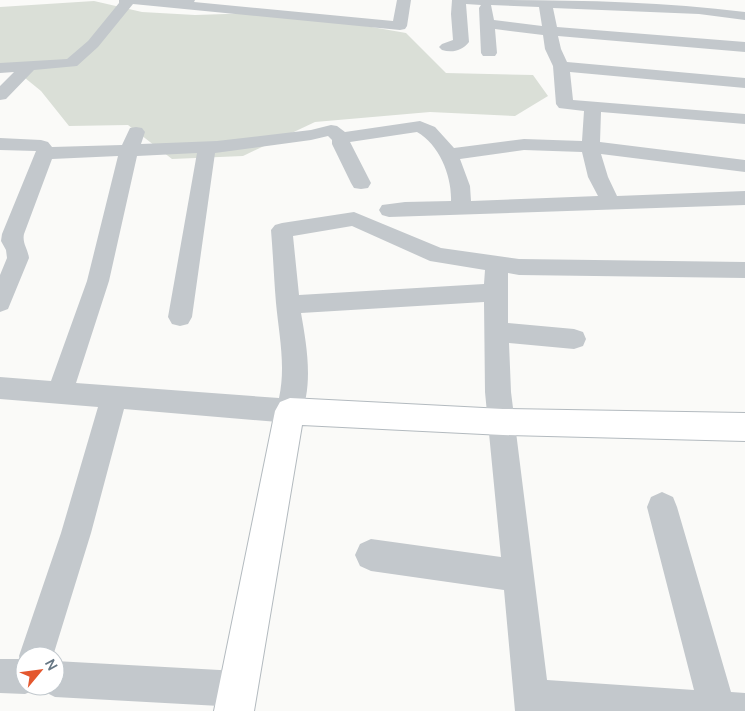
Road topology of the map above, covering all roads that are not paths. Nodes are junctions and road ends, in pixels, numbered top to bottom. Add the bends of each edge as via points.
1 (126, 0) edge
2 (132, 0) edge
3 (404, 0) edge
4 (459, 0) edge
5 (465, 0) edge
6 (488, 1) edge
7 (546, 1) edge
8 (184, 2) edge
9 (745, 16) edge
10 (488, 24) junction
11 (551, 30) junction
12 (745, 47) edge
13 (447, 48) dead end
14 (489, 53) dead end
15 (561, 66) junction
16 (28, 67) junction
17 (0, 68) edge
18 (745, 83) edge
19 (0, 95) edge
20 (594, 108) junction
21 (745, 119) edge
22 (341, 138) junction
23 (133, 141) junction
24 (0, 144) edge
25 (207, 147) junction
26 (590, 147) junction
27 (45, 154) junction
28 (448, 155) junction
29 (745, 166) edge
30 (361, 183) dead end
31 (745, 198) edge
32 (611, 202) junction
33 (461, 209) junction
34 (389, 210) dead end
35 (497, 263) junction
36 (745, 270) edge
37 (495, 292) junction
38 (0, 303) edge
39 (288, 304) junction
40 (180, 317) dead end
41 (497, 332) junction
42 (574, 339) dead end
43 (0, 388) edge
44 (60, 392) junction
45 (114, 396) junction
46 (290, 411) junction
47 (503, 422) junction
48 (745, 427) edge
49 (662, 507) dead end
50 (371, 555) dead end
51 (519, 576) junction
52 (39, 646) edge
53 (0, 676) edge
54 (15, 677) edge
55 (65, 680) edge
56 (236, 700) edge
57 (532, 704) edge
58 (727, 710) edge

1 - 16 street via 93,44 71,63
2 - 8 street
3 - 8 street via 400,26 319,20
4 - 13 street via 460,42
5 - 6 street
6 - 7 street
6 - 10 street
7 - 9 street via 703,10
7 - 11 street
10 - 11 street
10 - 14 street
11 - 12 street
11 - 15 street via 553,49
15 - 18 street
15 - 20 street via 565,104
16 - 17 street
16 - 19 street
20 - 21 street
20 - 26 street
22 - 25 street via 331,130
22 - 28 street via 420,126 429,130
22 - 30 street
23 - 25 street
23 - 27 street
23 - 44 street via 98,281
24 - 27 street via 41,146
25 - 40 street
26 - 28 street via 518,145
26 - 29 street
26 - 32 street via 594,171
27 - 38 street via 13,234 18,258
28 - 33 street via 462,188
31 - 32 street
32 - 33 street
33 - 34 street
35 - 36 street via 534,268
35 - 37 street
35 - 39 street via 438,255 354,219 282,230
37 - 39 street
37 - 41 street
39 - 46 street via 295,372
41 - 42 street
41 - 47 street via 498,392
43 - 44 street
44 - 45 street
45 - 46 street
45 - 52 street via 76,533
46 - 47 street
46 - 56 street
47 - 48 street
47 - 51 street
49 - 58 street
50 - 51 street
51 - 57 street
53 - 54 street
55 - 56 street
57 - 58 street

